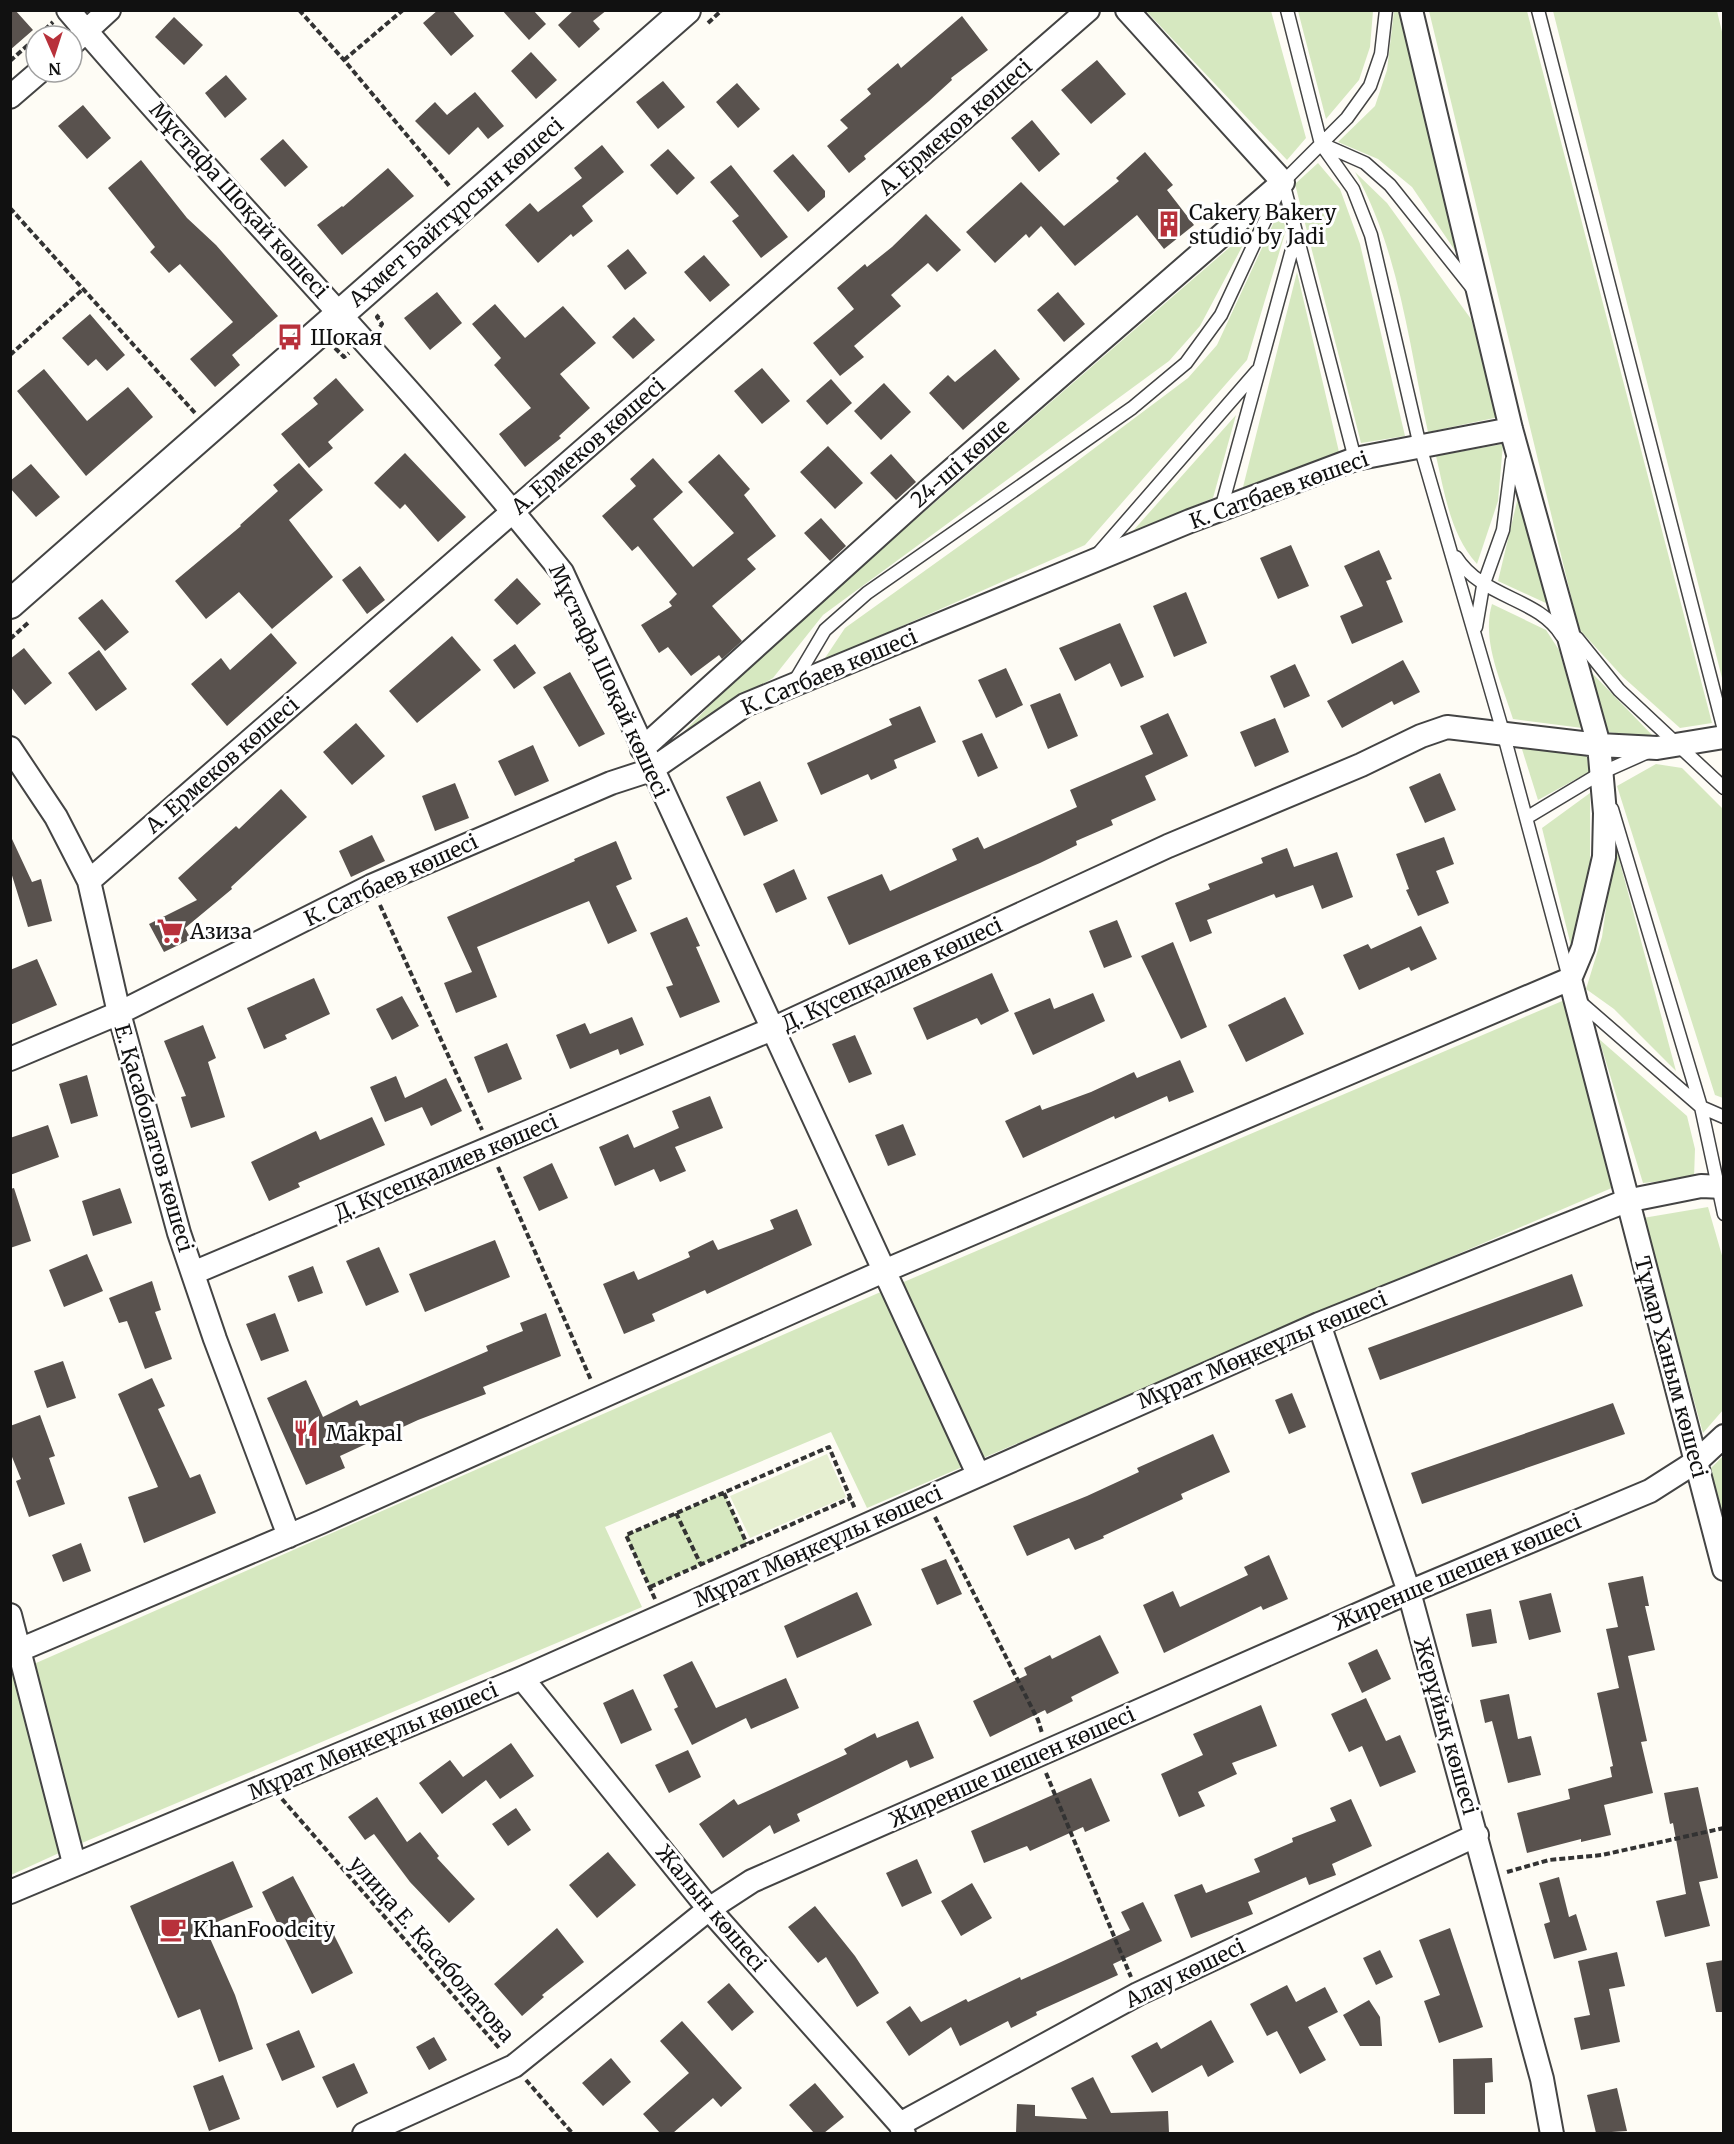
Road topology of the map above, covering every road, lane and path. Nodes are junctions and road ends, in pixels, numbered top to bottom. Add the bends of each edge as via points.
1 (68, 10) edge
2 (109, 10) edge
3 (299, 10) edge
4 (403, 10) edge
5 (686, 10) edge
6 (1088, 10) edge
7 (1127, 10) edge
8 (1287, 10) edge
9 (1386, 10) edge
10 (1411, 10) edge
11 (1538, 10) edge
12 (74, 24) edge
13 (84, 32) edge
14 (84, 42) edge
15 (24, 49) edge
16 (344, 60) junction
17 (10, 61) edge
18 (25, 84) edge
19 (10, 97) edge
20 (1321, 144) junction
21 (1283, 182) junction
22 (465, 205) junction
23 (10, 208) edge
24 (1296, 234) junction
25 (83, 289) junction
26 (1480, 298) junction
27 (341, 313) junction
28 (10, 355) edge
29 (1260, 368) junction
30 (209, 429) junction
31 (1511, 429) junction
32 (1420, 446) junction
33 (1354, 459) junction
34 (1221, 509) junction
35 (514, 511) junction
36 (1449, 546) junction
37 (1092, 561) junction
38 (1483, 586) junction
39 (10, 604) edge
40 (1562, 614) junction
41 (1476, 640) junction
42 (1574, 655) junction
43 (792, 686) junction
44 (1724, 730) edge
45 (1503, 732) junction
46 (1724, 737) edge
47 (1599, 745) junction
48 (1667, 746) junction
49 (10, 748) edge
50 (642, 749) junction
51 (651, 770) junction
52 (1601, 773) junction
53 (1724, 788) edge
54 (1526, 818) junction
55 (89, 881) junction
56 (371, 886) junction
57 (1572, 987) junction
58 (119, 1013) junction
59 (772, 1029) junction
60 (10, 1059) edge
61 (1701, 1107) junction
62 (1724, 1117) edge
63 (491, 1149) junction
64 (1720, 1187) edge
65 (1626, 1201) junction
66 (1724, 1214) edge
67 (884, 1271) junction
68 (193, 1273) junction
69 (1319, 1324) junction
70 (599, 1397) junction
71 (1724, 1436) edge
72 (1697, 1461) junction
73 (978, 1474) junction
74 (724, 1493) junction
75 (851, 1498) junction
76 (676, 1514) junction
77 (862, 1526) junction
78 (289, 1536) junction
79 (747, 1544) junction
80 (701, 1564) junction
81 (1724, 1569) edge
82 (650, 1587) junction
83 (1409, 1592) junction
84 (10, 1616) edge
85 (663, 1616) junction
86 (16, 1652) edge
87 (522, 1678) junction
88 (269, 1784) junction
89 (1724, 1828) edge
90 (1477, 1835) junction
91 (74, 1863) junction
92 (1488, 1878) junction
93 (10, 1892) edge
94 (709, 1909) junction
95 (514, 2066) junction
96 (902, 2128) edge
97 (364, 2133) edge
98 (573, 2133) edge
99 (1552, 2133) edge

1 - 12 street, Мұстафа Шоқай көшесі
2 - 13 street
3 - 16 path
4 - 16 path
5 - 22 street, Ахмет Байтұрсын көшесі
6 - 35 street, А. Ермеков көшесі
7 - 21 street
8 - 20 lane
9 - 20 lane via 1381,54 1370,86 1347,118
10 - 26 street
11 - 44 lane
14 - 27 street, Мұстафа Шоқай көшесі
15 - 17 path
16 - 22 path
18 - 19 street
20 - 21 lane
20 - 26 lane via 1365,163 1390,184
20 - 32 lane via 1353,189 1371,235
21 - 24 lane
21 - 43 lane via 1221,315 1186,363 1132,408 867,593 825,630
21 - 50 street, 24-ші көше via 930,489
22 - 27 street, Ахмет Байтұрсын көшесі
23 - 25 path
24 - 29 lane
24 - 33 lane
25 - 28 path
25 - 30 path
26 - 31 street
27 - 30 street, Ахмет Байтұрсын көшесі
27 - 35 street, Мұстафа Шоқай көшесі
29 - 34 lane
29 - 37 lane
30 - 39 street, Ахмет Байтұрсын көшесі
31 - 32 street, К. Сатбаев көшесі
31 - 38 lane via 1512,474 1503,530
31 - 40 street
32 - 33 street, К. Сатбаев көшесі
32 - 36 lane
33 - 34 street, К. Сатбаев көшесі
34 - 37 street, К. Сатбаев көшесі
35 - 50 street, Мұстафа Шоқай көшесі via 562,572
35 - 55 street, А. Ермеков көшесі
36 - 38 lane via 1464,569
36 - 41 lane
37 - 43 street, К. Сатбаев көшесі
38 - 41 lane via 1476,613
38 - 42 lane via 1545,616
40 - 42 street
40 - 48 lane via 1582,649
41 - 45 lane
42 - 47 street
43 - 51 street, К. Сатбаев көшесі via 745,705
45 - 47 street, Д. Күсепқалиев көшесі
45 - 54 lane
45 - 59 street, Д. Күсепқалиев көшесі via 1447,727 1420,736 1168,846
46 - 48 street, Д. Күсепқалиев көшесі
47 - 48 street, Д. Күсепқалиев көшесі
47 - 52 street
48 - 52 lane
48 - 53 lane
49 - 55 street, Е. Қасаболатов көшесі via 56,817
50 - 51 street, Мұстафа Шоқай көшесі
51 - 56 street, К. Сатбаев көшесі via 611,783
51 - 59 street, Мұстафа Шоқай көшесі
52 - 54 lane
52 - 57 street via 1604,857
52 - 61 lane
54 - 57 lane
55 - 58 street, Е. Қасаболатов көшесі
56 - 58 street, К. Сатбаев көшесі
56 - 63 path
57 - 61 lane
57 - 65 street, Тұмар Ханым көшесі
57 - 67 street
58 - 60 street, К. Сатбаев көшесі
58 - 68 street, Е. Қасаболатов көшесі
59 - 63 street, Д. Күсепқалиев көшесі
59 - 67 street, Мұстафа Шоқай көшесі
61 - 62 lane
61 - 64 lane
63 - 68 street, Д. Күсепқалиев көшесі
63 - 70 path
64 - 65 street, Мұрат Мөңкеұлы көшесі via 1701,1186
64 - 66 lane
65 - 69 street, Мұрат Мөңкеұлы көшесі
65 - 72 street, Тұмар Ханым көшесі
67 - 70 street
67 - 73 street, Мұстафа Шоқай көшесі
68 - 78 street, Е. Қасаболатов көшесі
69 - 73 street, Мұрат Мөңкеұлы көшесі
69 - 83 street, Жерұйық көшесі
70 - 78 street
71 - 72 street, Жиренше шешен көшесі
72 - 81 street, Тұмар Ханым көшесі
72 - 83 street, Жиренше шешен көшесі via 1650,1491
73 - 77 street, Мұрат Мөңкеұлы көшесі
74 - 75 path via 829,1447
74 - 76 path
74 - 79 path
75 - 77 path
75 - 79 path
76 - 80 path
76 - 82 path via 626,1535
77 - 85 street, Мұрат Мөңкеұлы көшесі
78 - 86 street
79 - 80 path
80 - 82 path
82 - 85 path
83 - 90 street, Жерұйық көшесі
83 - 94 street, Жиренше шешен көшесі via 752,1881
84 - 86 street
85 - 87 street, Мұрат Мөңкеұлы көшесі
86 - 91 street
87 - 88 street, Мұрат Мөңкеұлы көшесі
87 - 94 street, Жалын көшесі
88 - 91 street, Мұрат Мөңкеұлы көшесі
88 - 95 path, улица Е. Касаболатова
89 - 92 path via 1602,1855 1549,1860
90 - 92 street, Жерұйық көшесі
90 - 96 street, Алау көшесі via 1138,1994
91 - 93 street, Мұрат Мөңкеұлы көшесі
92 - 99 street, Жерұйық көшесі via 1542,2079
94 - 95 street, Жиренше шешен көшесі
94 - 96 street, Жалын көшесі
95 - 97 street, Жиренше шешен көшесі
95 - 98 path, улица Е. Касаболатова

